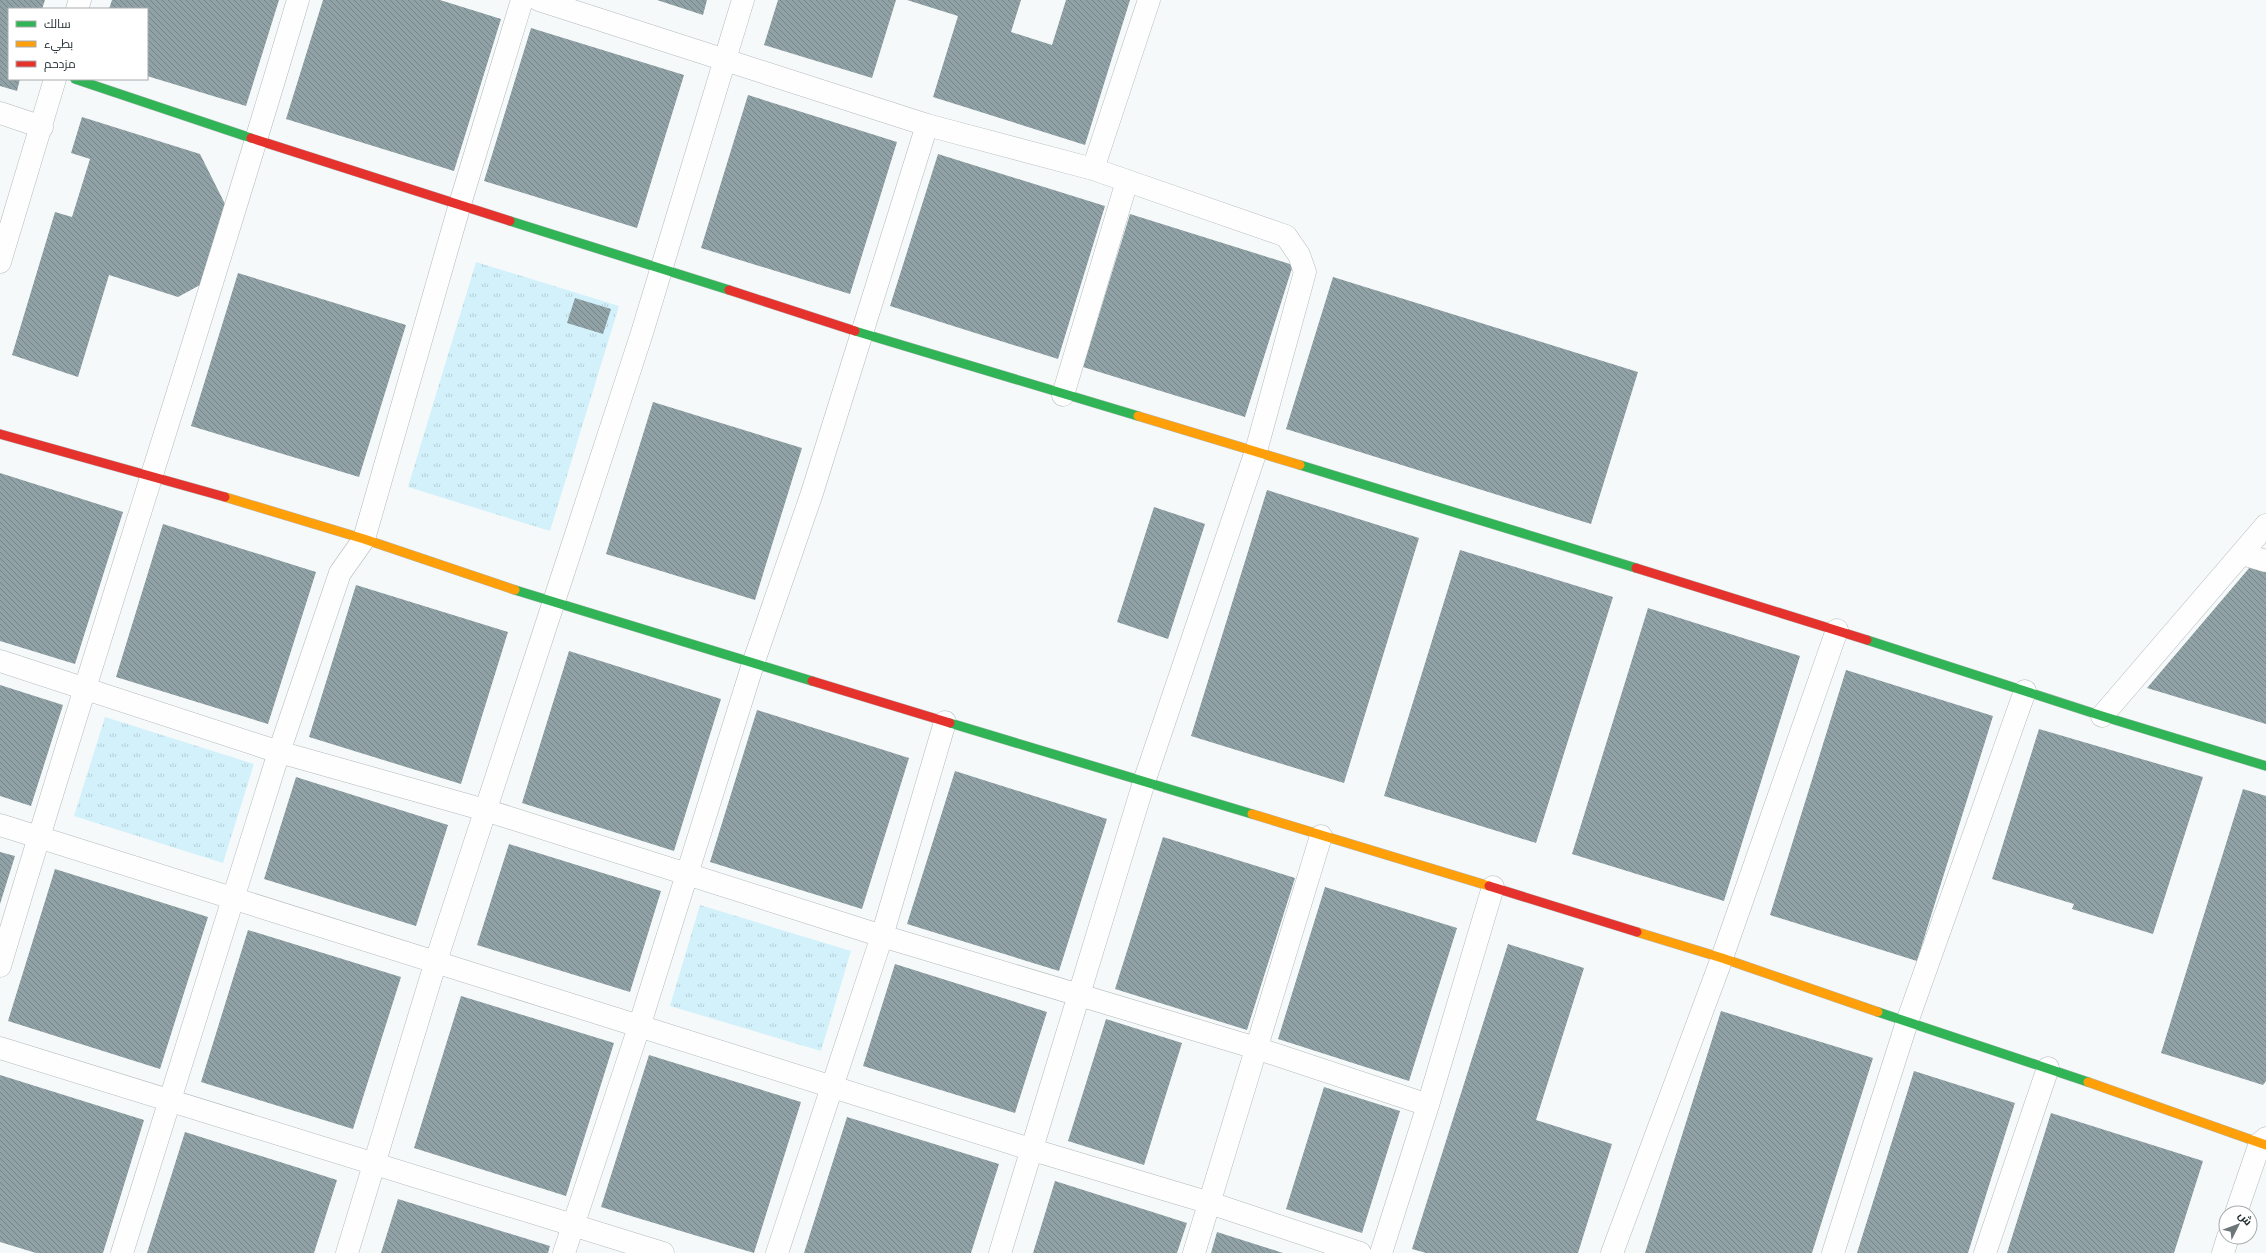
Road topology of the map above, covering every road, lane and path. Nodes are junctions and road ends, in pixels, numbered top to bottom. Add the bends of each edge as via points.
1 (298, 0) edge
2 (522, 0) edge
3 (539, 0) edge
4 (743, 0) edge
5 (1149, 0) edge
6 (566, 4) edge
7 (725, 59) junction
8 (55, 80) edge
9 (78, 80) edge
10 (0, 114) edge
11 (927, 125) junction
12 (42, 127) junction
13 (257, 140) junction
14 (1093, 169) junction
15 (1127, 181) junction
16 (460, 204) junction
17 (0, 262) edge
18 (662, 270) junction
19 (862, 333) junction
20 (1063, 394) junction
21 (0, 434) edge
22 (1256, 451) junction
23 (151, 475) junction
24 (2266, 525) edge
25 (364, 539) junction
26 (2242, 554) junction
27 (2266, 561) edge
28 (554, 603) junction
29 (1837, 630) junction
30 (0, 661) edge
31 (753, 664) junction
32 (86, 689) junction
33 (2025, 691) junction
34 (2102, 716) junction
35 (945, 722) junction
36 (279, 752) junction
37 (2266, 766) edge
38 (1144, 782) junction
39 (485, 810) junction
40 (0, 825) edge
41 (1321, 836) junction
42 (38, 838) junction
43 (687, 875) junction
44 (1492, 887) junction
45 (233, 897) junction
46 (882, 936) junction
47 (1722, 958) junction
48 (436, 961) junction
49 (0, 966) edge
50 (1080, 995) junction
51 (1907, 1022) junction
52 (639, 1027) junction
53 (0, 1048) edge
54 (1256, 1048) junction
55 (2048, 1068) junction
56 (831, 1087) junction
57 (170, 1100) junction
58 (1428, 1105) junction
59 (2264, 1142) edge
60 (1033, 1150) junction
61 (376, 1163) junction
62 (1210, 1202) junction
63 (2239, 1205) edge
64 (572, 1224) junction
65 (122, 1253) edge
66 (347, 1253) edge
67 (564, 1253) edge
68 (663, 1253) edge
69 (777, 1253) edge
70 (1000, 1253) edge
71 (1194, 1253) edge
72 (1360, 1253) edge
73 (1381, 1253) edge
74 (1612, 1253) edge
75 (1834, 1253) edge
76 (1985, 1253) edge

1 - 13 street
2 - 16 street
3 - 6 street
4 - 7 street
5 - 14 street
6 - 7 street
7 - 11 street
7 - 18 street
8 - 12 street
9 - 13 street
10 - 12 street
11 - 14 street
11 - 19 street
12 - 17 street
13 - 16 street
13 - 23 street
14 - 15 street
15 - 20 street
15 - 22 street via 1286,236 1299,256 1305,272
16 - 18 street
16 - 25 street
18 - 19 street
18 - 28 street
19 - 20 street
19 - 31 street via 812,493
20 - 22 street
21 - 23 street
22 - 29 street
22 - 38 street
23 - 25 street
23 - 32 street
24 - 26 street
25 - 28 street
25 - 36 street via 340,573
26 - 27 street
26 - 34 street
28 - 31 street
28 - 39 street
29 - 33 street
29 - 47 street
30 - 32 street
31 - 35 street
31 - 43 street
32 - 36 street
32 - 42 street
33 - 34 street
33 - 51 street
34 - 37 street
35 - 38 street
35 - 46 street
36 - 39 street
36 - 45 street
38 - 41 street
38 - 50 street
39 - 43 street
39 - 48 street
40 - 42 street
41 - 44 street
41 - 54 street
42 - 45 street
42 - 49 street
43 - 46 street
43 - 52 street
44 - 47 street
44 - 58 street
45 - 48 street
45 - 57 street
46 - 50 street
46 - 56 street
47 - 51 street
47 - 74 street
48 - 52 street
48 - 61 street
50 - 54 street
50 - 60 street
51 - 55 street
51 - 75 street
52 - 56 street
52 - 64 street
53 - 57 street
54 - 58 street
54 - 62 street
55 - 59 street
55 - 76 street
56 - 60 street
56 - 69 street
57 - 61 street
57 - 65 street
58 - 73 street
59 - 63 street
60 - 62 street
60 - 70 street
61 - 64 street
61 - 66 street
62 - 71 street
62 - 72 street
64 - 67 street
64 - 68 street

